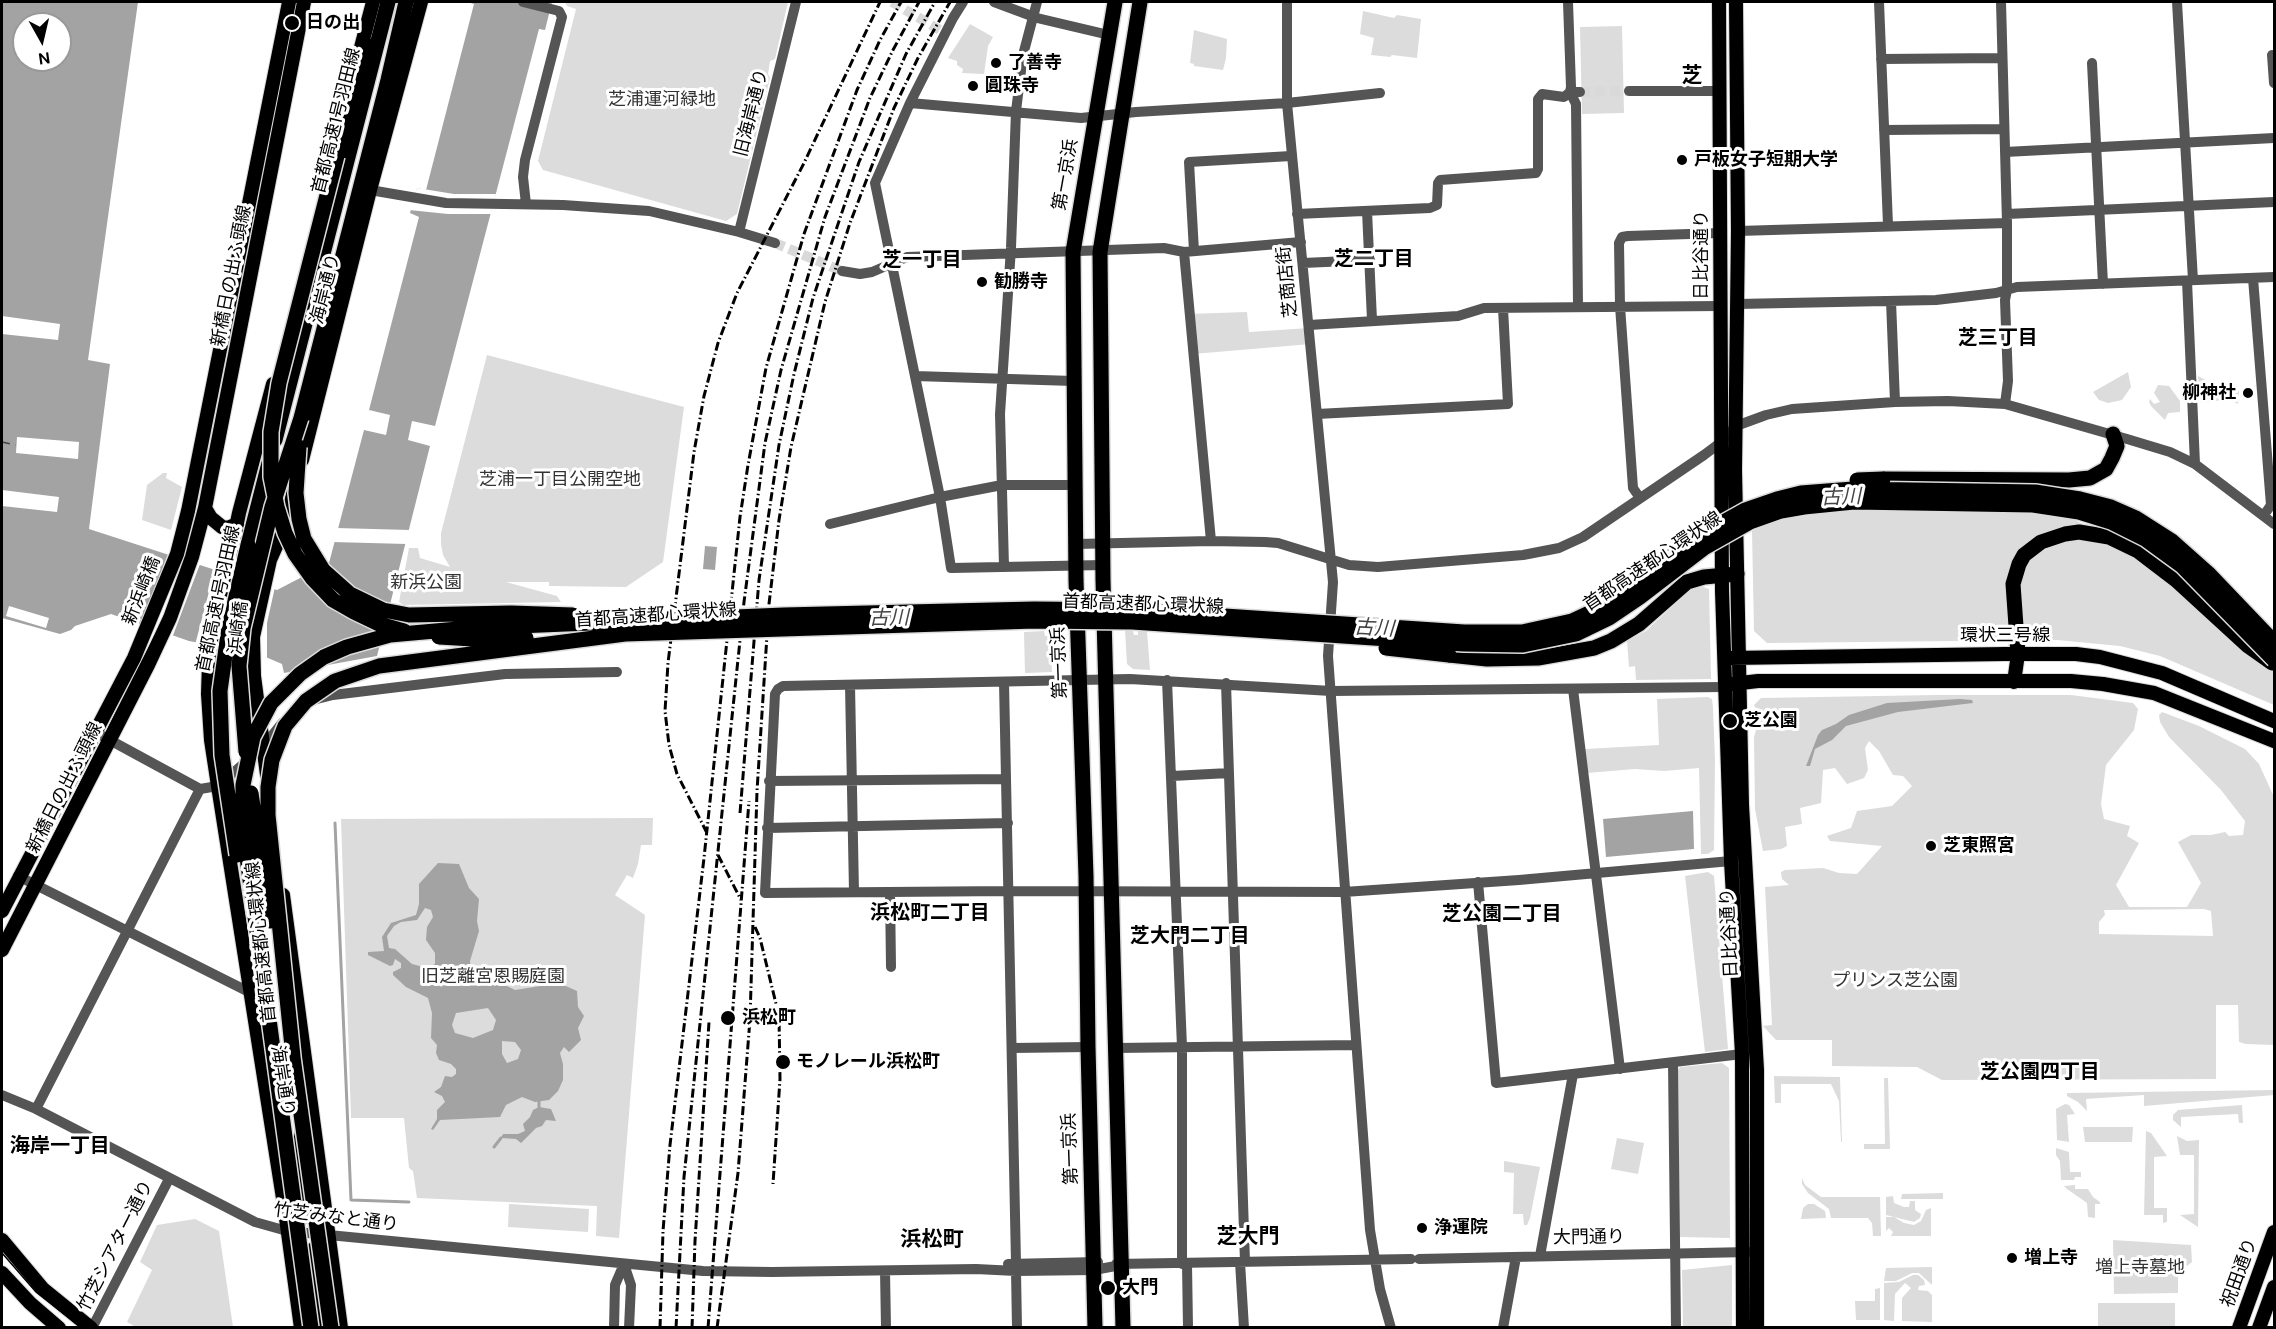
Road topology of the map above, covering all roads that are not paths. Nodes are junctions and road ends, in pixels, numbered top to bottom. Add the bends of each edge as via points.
1 (289, 2) edge
2 (304, 2) edge
3 (381, 2) edge
4 (406, 2) edge
5 (414, 2) edge
6 (421, 2) edge
7 (524, 2) edge
8 (796, 2) edge
9 (963, 2) edge
10 (994, 2) edge
11 (1037, 2) edge
12 (1115, 2) edge
13 (1140, 2) edge
14 (1287, 2) edge
15 (1568, 2) edge
16 (1719, 2) edge
17 (1736, 2) edge
18 (1879, 2) edge
19 (2001, 2) edge
20 (2177, 2) edge
21 (1033, 16) junction
22 (1109, 35) junction
23 (2272, 55) dead end
24 (1881, 59) junction
25 (2002, 62) junction
26 (2092, 63) dead end
27 (388, 80) junction
28 (2274, 83) edge
29 (1720, 90) junction
30 (1629, 91) tunnel mouth
31 (1575, 92) junction
32 (1380, 93) dead end
33 (910, 103) junction
34 (1287, 103) junction
35 (1016, 111) junction
36 (1122, 114) junction
37 (1096, 117) junction
38 (2004, 129) junction
39 (1884, 130) junction
40 (2274, 138) edge
41 (2185, 142) junction
42 (2097, 147) junction
43 (2005, 152) junction
44 (1291, 156) junction
45 (370, 190) junction
46 (2274, 202) edge
47 (526, 204) junction
48 (2189, 206) junction
49 (2100, 210) junction
50 (1367, 211) junction
51 (1298, 214) junction
52 (2007, 218) junction
53 (1888, 225) junction
54 (1738, 231) junction
55 (739, 232) junction
56 (1720, 233) junction
57 (1301, 242) junction
58 (775, 243) tunnel mouth
59 (1073, 252) junction
60 (1100, 252) junction
61 (1189, 252) junction
62 (1010, 255) junction
63 (1370, 260) junction
64 (893, 261) junction
65 (1303, 263) junction
66 (842, 271) tunnel mouth
67 (2274, 277) edge
68 (2253, 278) junction
69 (2190, 281) junction
70 (2103, 284) junction
71 (2007, 290) junction
72 (1892, 301) junction
73 (1737, 304) junction
74 (1578, 306) junction
75 (1620, 306) junction
76 (1720, 306) junction
77 (1503, 308) junction
78 (1372, 321) junction
79 (1309, 325) junction
80 (915, 376) junction
81 (1002, 379) junction
82 (1073, 381) junction
83 (2274, 394) edge
84 (2262, 395) junction
85 (1895, 402) junction
86 (2005, 404) junction
87 (1317, 414) junction
88 (302, 418) junction
89 (1736, 426) junction
90 (1720, 443) junction
91 (2117, 444) junction
92 (2194, 464) junction
93 (1076, 485) junction
94 (1002, 486) junction
95 (940, 497) junction
96 (1640, 498) junction
97 (205, 508) junction
98 (2264, 515) junction
99 (237, 524) junction
100 (830, 524) dead end
101 (2274, 524) edge
102 (1700, 536) junction
103 (1211, 541) junction
104 (1076, 544) junction
105 (1102, 544) junction
106 (177, 554) joint
107 (192, 557) joint
108 (1331, 559) junction
109 (1077, 565) junction
110 (1103, 565) junction
111 (1004, 567) junction
112 (226, 576) joint
113 (1727, 580) junction
114 (264, 585) joint
115 (657, 620) junction
116 (1269, 631) junction
117 (625, 634) junction
118 (160, 641) joint
119 (141, 642) joint
120 (2274, 642) edge
121 (2018, 654) junction
122 (1724, 658) junction
123 (1739, 658) junction
124 (2274, 660) edge
125 (209, 662) joint
126 (2274, 665) edge
127 (617, 672) dead end
128 (254, 676) joint
129 (1105, 679) junction
130 (1080, 680) junction
131 (1167, 680) junction
132 (1004, 682) junction
133 (1739, 682) junction
134 (2014, 682) junction
135 (1226, 683) junction
136 (850, 685) junction
137 (1725, 687) junction
138 (1573, 689) junction
139 (1331, 691) junction
140 (2274, 721) edge
141 (95, 732) junction
142 (109, 741) junction
143 (2274, 741) edge
144 (263, 747) junction
145 (1229, 773) junction
146 (1172, 776) junction
147 (1006, 779) junction
148 (769, 781) junction
149 (852, 781) junction
150 (218, 786) junction
151 (200, 789) junction
152 (1008, 823) junction
153 (852, 827) junction
154 (767, 828) junction
155 (1731, 861) junction
156 (1596, 873) junction
157 (18, 876) junction
158 (1478, 882) junction
159 (36, 886) junction
160 (1010, 891) junction
161 (1233, 891) junction
162 (854, 892) junction
163 (890, 892) junction
164 (1086, 892) junction
165 (1112, 892) junction
166 (1176, 892) junction
167 (1344, 892) junction
168 (2, 911) edge
169 (127, 932) junction
170 (2, 951) edge
171 (891, 968) dead end
172 (249, 992) junction
173 (1356, 1045) junction
174 (1088, 1047) junction
175 (1182, 1047) junction
176 (1239, 1047) junction
177 (1012, 1048) junction
178 (1116, 1048) junction
179 (1742, 1054) junction
180 (1673, 1063) junction
181 (294, 1066) junction
182 (275, 1068) junction
183 (1620, 1069) junction
184 (1573, 1074) junction
185 (2, 1095) edge
186 (310, 1098) junction
187 (36, 1109) junction
188 (169, 1179) junction
189 (287, 1231) junction
190 (2274, 1232) edge
191 (328, 1236) junction
192 (2, 1240) edge
193 (1744, 1252) junction
194 (1759, 1252) junction
195 (1674, 1253) junction
196 (1540, 1256) junction
197 (1516, 1257) junction
198 (1374, 1260) junction
199 (1243, 1262) junction
200 (624, 1264) junction
201 (1185, 1264) junction
202 (1093, 1265) junction
203 (1121, 1265) junction
204 (1016, 1267) junction
205 (885, 1271) junction
206 (2, 1273) edge
207 (2274, 1287) edge
208 (59, 1328) edge
209 (92, 1328) edge
210 (301, 1328) edge
211 (311, 1328) edge
212 (321, 1328) edge
213 (331, 1328) edge
214 (341, 1328) edge
215 (614, 1328) edge
216 (629, 1328) edge
217 (886, 1328) edge
218 (1017, 1328) edge
219 (1095, 1328) edge
220 (1122, 1328) edge
221 (1188, 1328) edge
222 (1244, 1328) edge
223 (1391, 1328) edge
224 (1503, 1328) edge
225 (1676, 1328) edge
226 (1743, 1328) edge
227 (1757, 1328) edge
228 (2239, 1328) edge
229 (2259, 1328) edge

1 - 106 main road, 新橋日の出ふ頭線
2 - 97 main road, 新橋日の出ふ頭線
3 - 99 main road, 海岸通り
3 - 117 highway, 首都高速1号羽田線, bridge via 285,358 271,432 270,464 280,520 295,554 333,600 392,628 426,636 473,639
3 - 182 highway, 首都高速1号羽田線, bridge via 248,545 222,669 220,714 225,780
4 - 27 highway
5 - 27 highway
6 - 45 main road, 海岸通り
7 - 47 street via 560,11 562,17 525,160
8 - 55 street, 旧海岸通り
9 - 33 street
10 - 21 street
11 - 21 street
12 - 22 highway, 第一京浜
13 - 36 highway
14 - 34 street, 芝商店街
15 - 31 street
16 - 29 main road, 日比谷通り
17 - 54 main road, 日比谷通り
18 - 24 street
19 - 25 street
20 - 41 street
21 - 22 street
21 - 35 street
22 - 37 highway, 第一京浜
23 - 28 street
24 - 25 street
24 - 39 street
25 - 38 street
26 - 42 street
27 - 88 highway, 首都高速都心環状線
29 - 30 street
29 - 56 main road, 日比谷通り
31 - 50 street via 1564,97 1542,94 1538,99 1536,173 1443,180 1438,183 1434,207
31 - 74 street
32 - 34 street
33 - 35 street
33 - 64 street via 875,183
34 - 36 street
34 - 44 street, 芝商店街
35 - 37 street
35 - 62 street
36 - 37 street
36 - 60 highway
37 - 59 highway, 第一京浜
38 - 39 street
38 - 43 street
39 - 53 street
40 - 41 street
41 - 42 street
41 - 48 street
42 - 43 street
42 - 49 street
43 - 52 street
44 - 51 street, 芝商店街
44 - 61 street via 1190,162
45 - 47 street via 446,203
45 - 114 main road, 海岸通り via 286,524
46 - 48 street
47 - 55 street via 650,211
48 - 49 street
48 - 69 street
49 - 52 street
49 - 70 street
50 - 51 street
50 - 63 street
51 - 57 street, 芝商店街
52 - 53 street
52 - 71 street
53 - 54 street
54 - 73 main road, 日比谷通り
55 - 58 street
56 - 75 street via 1622,237
56 - 76 main road, 日比谷通り
57 - 61 street
57 - 65 street, 芝商店街
59 - 60 street
59 - 62 street
59 - 82 highway, 第一京浜
60 - 61 street via 1164,248
60 - 105 highway
61 - 103 street
62 - 64 street via 907,257
62 - 81 street
63 - 65 street
63 - 78 street
64 - 66 street via 872,272
64 - 80 street
65 - 79 street, 芝商店街
67 - 68 street
68 - 69 street
68 - 84 street
69 - 70 street
69 - 92 street
70 - 71 street
71 - 72 street via 1936,300
71 - 86 street
72 - 73 street
72 - 85 street
73 - 89 main road, 日比谷通り
74 - 75 street
74 - 77 street
75 - 76 street
75 - 96 street via 1633,488
76 - 90 main road, 日比谷通り
77 - 78 street via 1484,308 1458,316
77 - 87 street via 1508,404
78 - 79 street
79 - 87 street, 芝商店街
80 - 81 street
80 - 95 street
81 - 82 street
81 - 94 street
82 - 93 highway, 第一京浜
83 - 84 street
84 - 98 street via 2271,505
85 - 86 street
85 - 89 street via 1792,409
86 - 91 street
87 - 108 street, 芝商店街
88 - 115 highway, 首都高速都心環状線, bridge via 296,494 302,530 323,570 350,594 383,610 409,615 531,613
88 - 181 highway, 首都高速都心環状線, bridge via 267,529 243,628 239,666 251,792
89 - 90 street
89 - 113 main road, 日比谷通り, bridge via 1736,537
90 - 96 street
90 - 113 main road, 日比谷通り, bridge via 1722,545
91 - 92 street via 2170,452
91 - 102 highway, bridge via 2106,469 2081,480 1883,479 1780,490 1733,511
92 - 98 street
93 - 94 street
93 - 104 highway, 第一京浜
94 - 95 street
94 - 111 street
95 - 100 street
95 - 111 street via 951,568
96 - 108 street via 1583,537 1532,554 1378,567 1348,565
97 - 99 main road via 222,527
97 - 107 main road, 新橋日の出ふ頭線
98 - 101 street
99 - 112 main road, 海岸通り
102 - 115 highway, 首都高速都心環状線, bridge via 1602,607 1572,621 1522,632 1464,632 1088,609
102 - 120 highway, 首都高速都心環状線, bridge via 1761,504 1801,493 2003,491 2080,499 2124,512 2172,541
103 - 105 street
103 - 108 street via 1278,543
104 - 105 street
104 - 109 highway, 第一京浜
105 - 110 highway
106 - 119 main road, 新浜崎橋
107 - 118 main road, 新浜崎橋
108 - 139 street, 芝商店街, bridge
109 - 110 street
109 - 111 street
109 - 130 highway, 第一京浜, bridge
110 - 129 highway, bridge
112 - 125 main road, 浜崎橋
113 - 116 highway, bridge via 1704,578 1687,582 1639,624 1611,641 1557,656 1514,659 1449,655
113 - 122 main road, 日比谷通り
113 - 123 main road, 日比谷通り
114 - 128 main road, 浜崎橋 via 253,637
115 - 182 highway, 首都高速都心環状線, bridge via 442,629 390,635 347,646 324,657 279,693 253,737 245,768 243,801
116 - 117 highway, 首都高速都心環状線, bridge via 1132,622 1035,621
116 - 124 highway, 首都高速都心環状線, bridge via 1483,645 1541,643 1576,634 1609,618 1717,540 1750,522 1780,512 1854,502 2004,503 2079,512 2145,539 2182,566
117 - 181 highway, 首都高速都心環状線, bridge via 366,669 326,686 291,718 272,760 267,801
118 - 142 main road, 新橋日の出ふ頭線
119 - 141 main road, 新橋日の出ふ頭線
121 - 123 main road, 環状三号線
121 - 126 highway via 2013,594 2019,564 2041,542 2079,532 2109,537 2139,551
121 - 134 main road
121 - 140 main road, 環状三号線 via 2076,654 2128,663 2162,673
122 - 123 main road, 環状三号線
122 - 137 main road, 日比谷通り
123 - 133 main road, 日比谷通り
125 - 150 main road, 海岸通り via 211,740
127 - 144 street via 505,674 314,699 298,706
128 - 144 main road, 海岸通り
129 - 130 street
129 - 131 street
129 - 165 highway
130 - 132 street
130 - 164 highway, 第一京浜
131 - 135 street
131 - 146 street
132 - 136 street
132 - 147 street
133 - 134 main road
133 - 137 main road
133 - 194 main road, 日比谷通り via 1744,862 1757,1070
134 - 143 main road via 2103,684 2143,691 2191,706
135 - 139 street
135 - 145 street
136 - 148 street via 778,689
136 - 149 street
137 - 138 street
137 - 155 main road, 日比谷通り
138 - 139 street
138 - 156 street
139 - 167 street, 芝商店街
141 - 142 street
141 - 157 main road, 新橋日の出ふ頭線
142 - 151 street
142 - 159 main road, 新橋日の出ふ頭線
144 - 150 street
144 - 186 main road, 海岸通り
145 - 146 street
145 - 161 street
146 - 166 street
147 - 149 street
147 - 152 street
148 - 149 street
148 - 154 street
149 - 153 street
150 - 151 street
150 - 172 main road, 海岸通り
151 - 169 street
152 - 153 street
152 - 160 street
153 - 154 street
153 - 162 street
154 - 162 street via 765,893
155 - 156 street
155 - 179 main road, 日比谷通り
156 - 158 street
156 - 183 street
157 - 159 street
157 - 168 main road, 新橋日の出ふ頭線
158 - 167 street
158 - 184 street via 1496,1083
159 - 169 street
159 - 170 main road, 新橋日の出ふ頭線
160 - 163 street
160 - 164 street
160 - 177 street
161 - 166 street
161 - 167 street
161 - 176 street
162 - 163 street
163 - 171 street
164 - 165 street
164 - 174 highway, 第一京浜
165 - 166 street
165 - 178 highway
166 - 175 street
167 - 173 street, 芝商店街
169 - 172 street
169 - 187 street
172 - 189 main road, 海岸通り
173 - 176 street
173 - 198 street, 芝商店街
174 - 177 street
174 - 202 highway, 第一京浜
175 - 176 street
175 - 178 street
175 - 201 street
176 - 199 street
177 - 204 street
178 - 203 highway
179 - 180 street
179 - 193 main road, 日比谷通り
180 - 183 street
180 - 195 street
181 - 213 highway, 首都高速都心環状線, bridge
182 - 211 highway, 首都高速都心環状線, bridge
183 - 184 street
184 - 196 street
185 - 187 street, 竹芝みなと通り
186 - 189 main road via 298,1152 306,1214
186 - 191 main road, 海岸通り
187 - 188 street, 竹芝みなと通り
188 - 189 street, 竹芝みなと通り via 255,1222
188 - 209 street, 竹芝シアター通り
189 - 191 street, 竹芝みなと通り
189 - 210 main road, 海岸通り
190 - 228 main road, 祝田通り
191 - 200 street, 竹芝みなと通り
191 - 212 main road via 309,1253
191 - 214 main road, 海岸通り
192 - 209 main road via 43,1289
193 - 194 street, 大門通り
193 - 195 street, 大門通り
193 - 226 main road, 日比谷通り
194 - 227 main road, 日比谷通り
195 - 196 street, 大門通り
195 - 225 street
196 - 197 street, 大門通り
197 - 198 street, 大門通り
197 - 224 street
198 - 199 street, 大門通り
198 - 223 street, 芝商店街
199 - 201 street, 大門通り
199 - 222 street
200 - 205 street, 竹芝みなと通り via 731,1272
200 - 215 street via 615,1285
200 - 216 street via 631,1285
201 - 203 street, 大門通り
201 - 221 street
202 - 203 street, 大門通り
202 - 204 street, 大門通り
202 - 219 highway, 第一京浜
203 - 220 highway
204 - 205 street, 大門通り
204 - 218 street
205 - 217 street
206 - 208 main road
207 - 229 main road, 祝田通り

